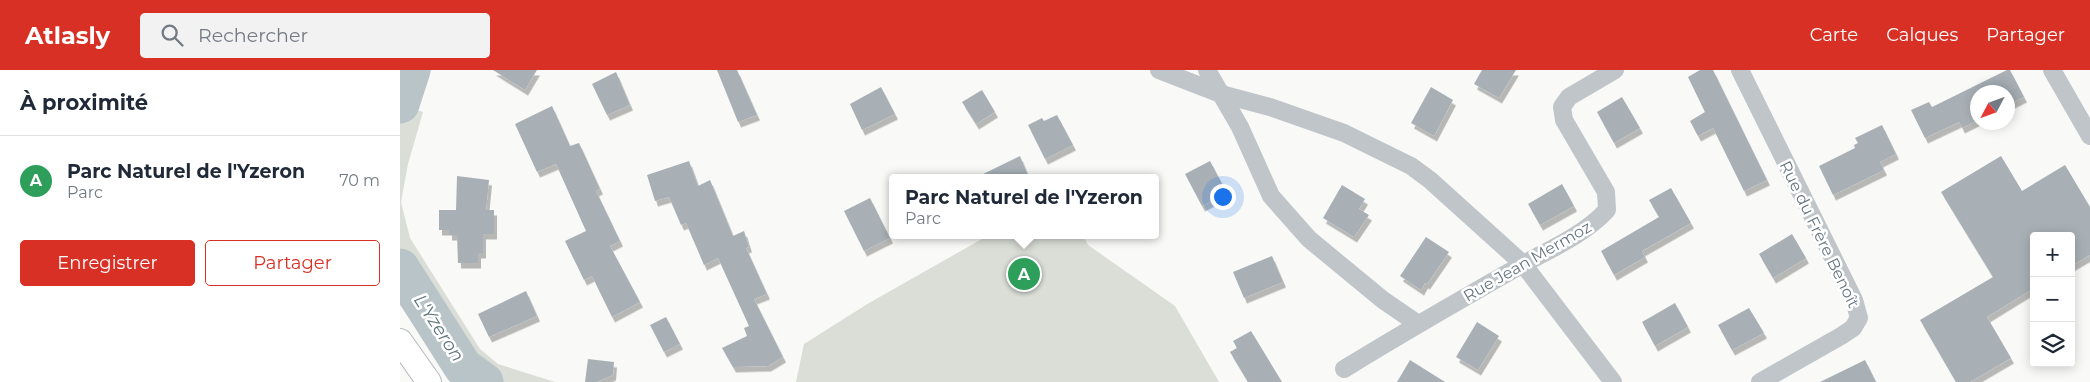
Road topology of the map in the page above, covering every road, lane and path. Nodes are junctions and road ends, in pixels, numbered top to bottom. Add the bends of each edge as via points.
1 (1159, 70) edge
2 (1207, 70) edge
3 (1615, 70) edge
4 (1740, 70) edge
5 (2052, 70) edge
6 (1221, 94) junction
7 (2090, 136) edge
8 (1523, 264) junction
9 (1418, 324) junction
10 (400, 341) edge
11 (1344, 368) dead end
12 (429, 382) edge
13 (1613, 382) edge
14 (1760, 382) edge

1 - 6 street
2 - 6 street
3 - 8 street, Rue Jean Mermoz via 1569,97 1562,106 1564,120 1606,192 1607,210 1597,221
4 - 14 street, Rue du Frère Benoît via 1854,300 1859,318 1853,328 1841,336
5 - 7 street
6 - 8 street via 1344,133 1393,155 1430,180
6 - 9 street via 1240,127 1271,196 1309,240
8 - 9 street, Rue Jean Mermoz
8 - 13 street
9 - 11 street, Rue Jean Mermoz
10 - 12 main road

